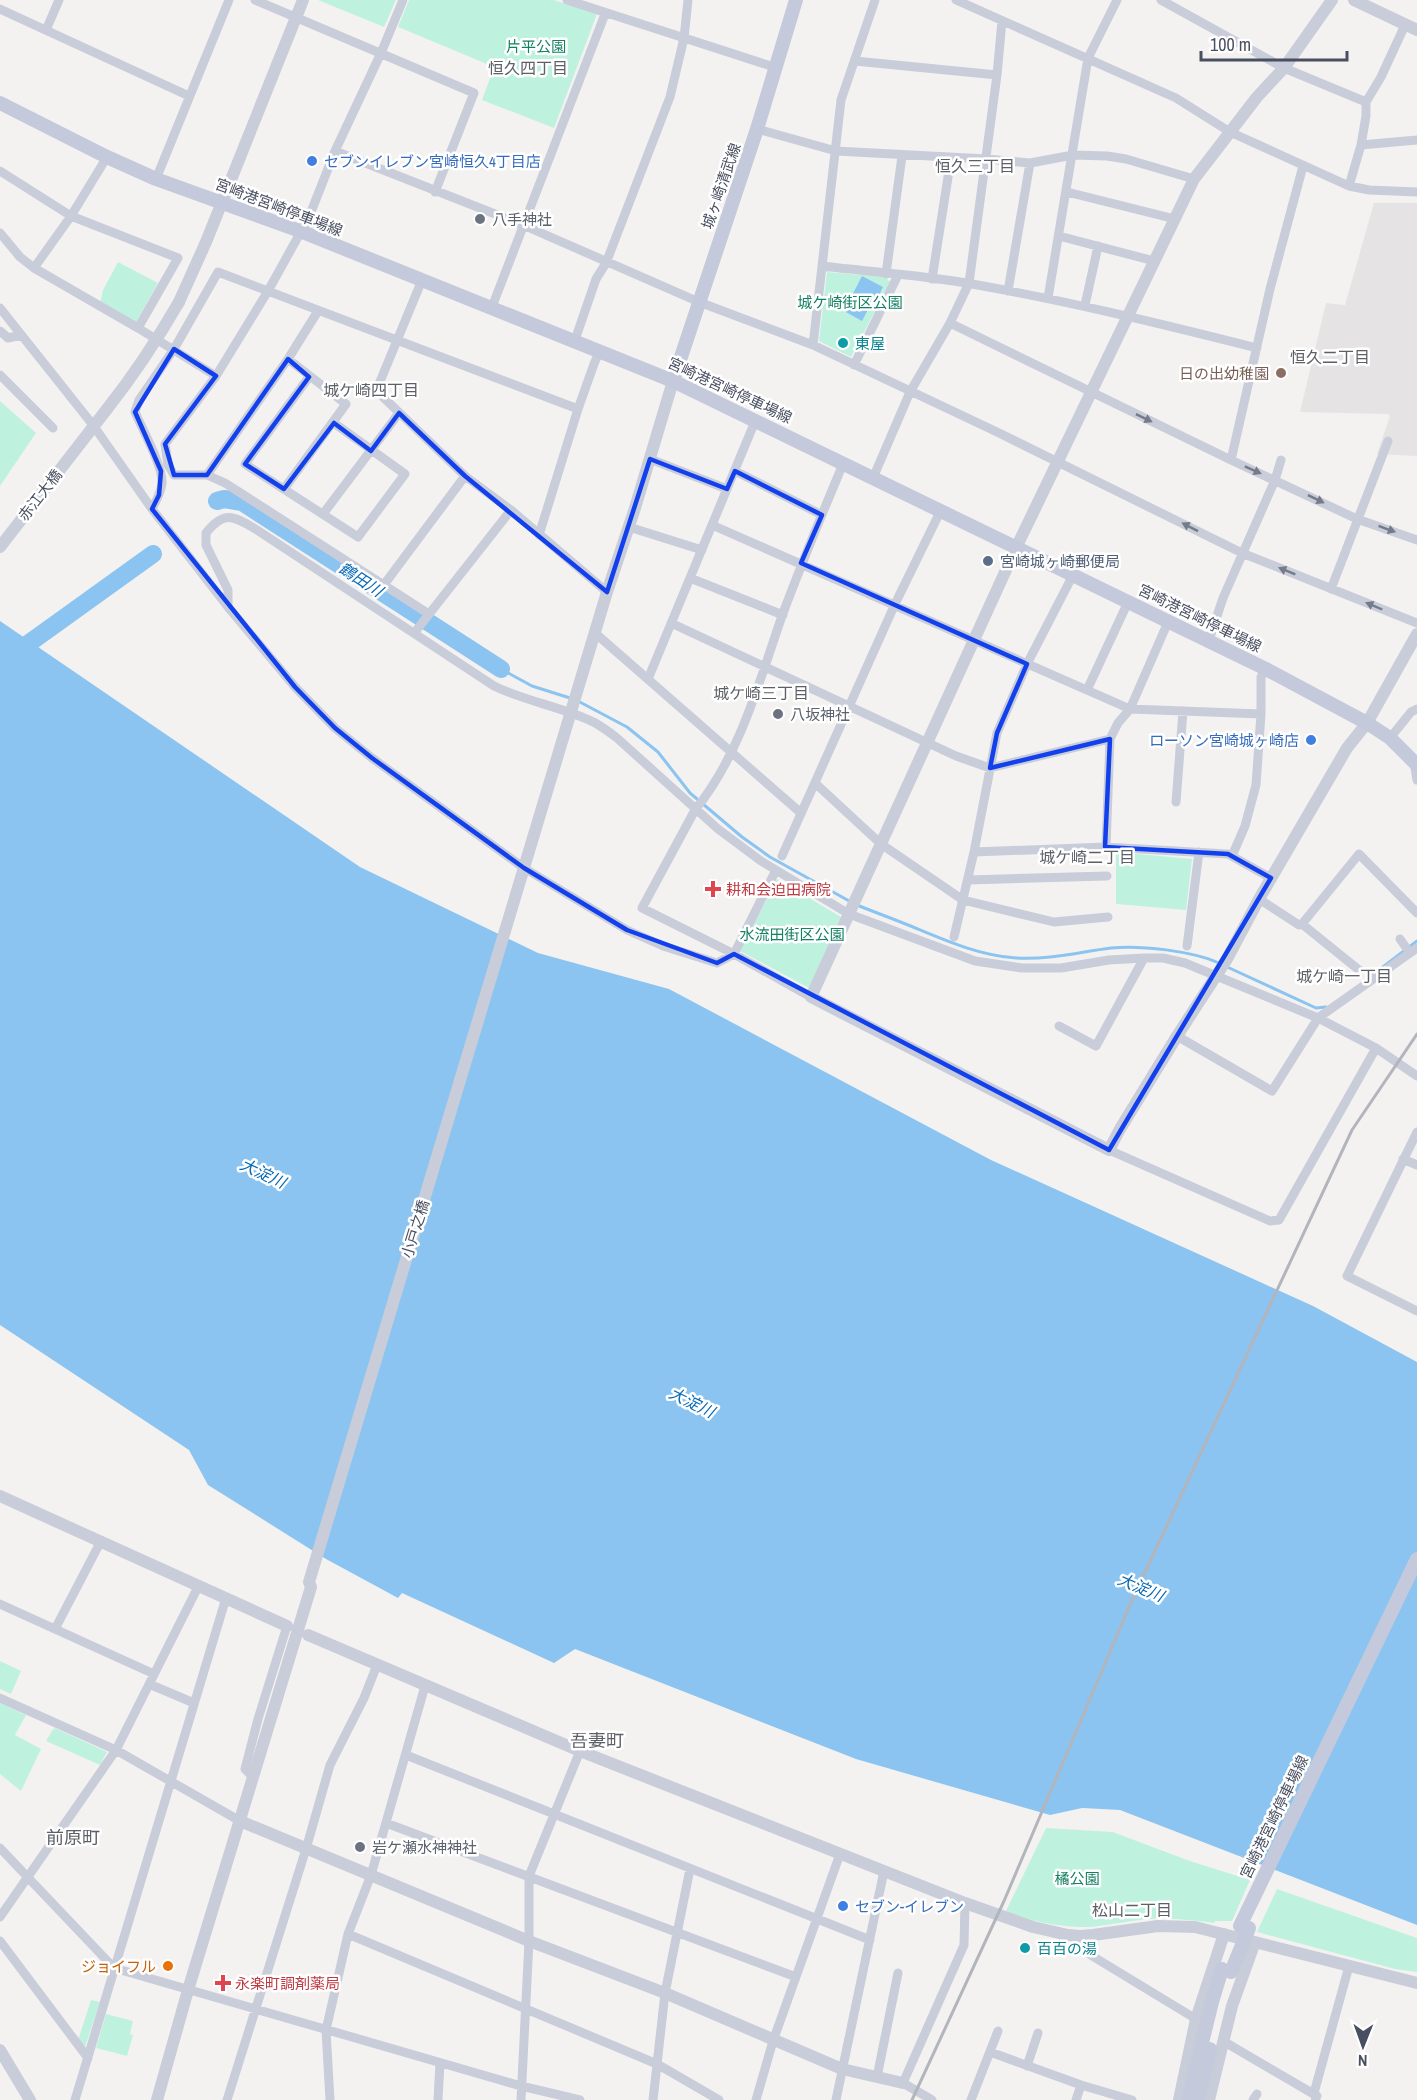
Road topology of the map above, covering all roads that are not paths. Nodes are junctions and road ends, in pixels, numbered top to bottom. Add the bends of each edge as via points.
1 (59, 0) edge
2 (229, 0) edge
3 (255, 0) edge
4 (303, 0) edge
5 (402, 0) edge
6 (567, 0) edge
7 (688, 0) edge
8 (796, 0) edge
9 (874, 0) edge
10 (956, 0) edge
11 (1117, 0) edge
12 (1161, 0) edge
13 (1332, 0) edge
14 (1354, 0) edge
15 (0, 9) edge
16 (605, 14) junction
17 (296, 16) junction
18 (1002, 21) junction
19 (1411, 28) edge
20 (46, 30) junction
21 (684, 38) junction
22 (381, 53) junction
23 (1088, 58) junction
24 (855, 61) junction
25 (777, 68) junction
26 (1284, 68) junction
27 (998, 75) junction
28 (189, 96) junction
29 (1366, 102) junction
30 (0, 103) edge
31 (757, 129) junction
32 (1230, 132) junction
33 (1417, 140) edge
34 (1361, 145) junction
35 (335, 152) junction
36 (836, 152) junction
37 (1073, 155) junction
38 (902, 156) junction
39 (107, 157) junction
40 (951, 158) junction
41 (987, 159) junction
42 (1030, 163) junction
43 (1303, 166) junction
44 (0, 171) edge
45 (1194, 178) junction
46 (156, 179) junction
47 (1349, 186) junction
48 (435, 192) junction
49 (1066, 192) junction
50 (1417, 192) edge
51 (222, 203) junction
52 (71, 216) junction
53 (1175, 219) junction
54 (523, 225) junction
55 (300, 231) junction
56 (0, 233) edge
57 (1059, 236) junction
58 (1098, 246) junction
59 (1154, 261) junction
60 (606, 262) junction
61 (822, 266) junction
62 (34, 268) junction
63 (885, 274) junction
64 (898, 275) junction
65 (932, 279) junction
66 (422, 280) junction
67 (969, 283) junction
68 (268, 291) junction
69 (1008, 291) junction
70 (1048, 298) junction
71 (699, 302) junction
72 (1085, 305) junction
73 (492, 307) junction
74 (0, 308) edge
75 (318, 311) junction
76 (1130, 315) junction
77 (950, 323) junction
78 (138, 328) junction
79 (0, 331) edge
80 (21, 335) junction
81 (398, 340) junction
82 (575, 340) junction
83 (813, 345) junction
84 (1257, 348) junction
85 (174, 350) junction
86 (600, 350) junction
87 (288, 359) junction
88 (854, 364) junction
89 (0, 375) edge
90 (216, 376) junction
91 (309, 377) junction
92 (673, 381) junction
93 (910, 392) junction
94 (1091, 392) junction
95 (578, 409) junction
96 (399, 413) junction
97 (756, 420) junction
98 (334, 423) junction
99 (93, 425) junction
100 (53, 428) dead end
101 (1388, 441) dead end
102 (371, 451) junction
103 (650, 459) junction
104 (1231, 460) junction
105 (1281, 460) dead end
106 (1057, 463) junction
107 (843, 464) junction
108 (735, 471) junction
109 (207, 475) junction
110 (465, 476) junction
111 (873, 478) junction
112 (1275, 480) junction
113 (284, 489) junction
114 (727, 489) junction
115 (152, 509) junction
116 (511, 510) junction
117 (940, 512) junction
118 (323, 514) junction
119 (822, 515) junction
120 (1358, 519) junction
121 (712, 525) junction
122 (628, 527) junction
123 (539, 535) junction
124 (1417, 540) edge
125 (0, 547) edge
126 (1016, 548) junction
127 (702, 550) junction
128 (1242, 553) junction
129 (801, 564) junction
130 (1073, 575) junction
131 (690, 578) junction
132 (383, 586) junction
133 (1331, 589) junction
134 (607, 592) junction
135 (1128, 602) junction
136 (895, 604) junction
137 (228, 607) junction
138 (429, 614) junction
139 (783, 615) junction
140 (1168, 622) junction
141 (671, 623) junction
142 (1417, 623) edge
143 (415, 632) junction
144 (595, 633) junction
145 (1417, 634) edge
146 (974, 639) junction
147 (1209, 640) junction
148 (1027, 664) junction
149 (764, 666) junction
150 (1266, 669) junction
151 (648, 679) junction
152 (1087, 690) junction
153 (849, 705) junction
154 (1130, 709) junction
155 (1417, 709) edge
156 (1183, 711) junction
157 (570, 713) junction
158 (1261, 714) junction
159 (1367, 723) junction
160 (1390, 738) junction
161 (1110, 740) junction
162 (928, 742) junction
163 (733, 752) junction
164 (1416, 762) edge
165 (990, 768) junction
166 (1417, 780) edge
167 (815, 783) junction
168 (1176, 802) dead end
169 (695, 810) junction
170 (801, 813) junction
171 (881, 844) junction
172 (1106, 847) junction
173 (974, 852) junction
174 (1199, 852) junction
175 (782, 856) dead end
176 (1232, 856) junction
177 (776, 870) junction
178 (523, 872) junction
179 (1107, 876) dead end
180 (1271, 878) junction
181 (968, 880) junction
182 (1259, 899) junction
183 (963, 900) junction
184 (1417, 913) edge
185 (849, 914) junction
186 (1108, 917) dead end
187 (1302, 924) junction
188 (954, 937) dead end
189 (1400, 939) dead end
190 (1187, 946) dead end
191 (1414, 950) edge
192 (734, 954) junction
193 (1144, 958) junction
194 (1359, 970) dead end
195 (1215, 975) junction
196 (811, 997) junction
197 (1318, 1018) junction
198 (1059, 1026) dead end
199 (1177, 1036) junction
200 (1376, 1048) junction
201 (1417, 1076) edge
202 (1417, 1132) edge
203 (1109, 1150) junction
204 (1403, 1159) junction
205 (1417, 1165) edge
206 (1417, 1311) edge
207 (0, 1496) edge
208 (101, 1541) junction
209 (1417, 1559) edge
210 (1417, 1581) edge
211 (199, 1585) junction
212 (226, 1598) junction
213 (0, 1604) edge
214 (287, 1626) joint
215 (55, 1629) junction
216 (308, 1635) dead end
217 (377, 1665) junction
218 (154, 1674) junction
219 (149, 1684) junction
220 (425, 1686) junction
221 (0, 1698) edge
222 (194, 1703) junction
223 (116, 1750) junction
224 (580, 1751) junction
225 (406, 1755) junction
226 (252, 1776) junction
227 (171, 1781) junction
228 (554, 1814) junction
229 (240, 1821) junction
230 (386, 1823) junction
231 (0, 1848) edge
232 (306, 1849) junction
233 (840, 1854) junction
234 (690, 1869) junction
235 (884, 1871) junction
236 (371, 1875) junction
237 (27, 1876) junction
238 (529, 1876) junction
239 (965, 1903) junction
240 (0, 1917) edge
241 (817, 1920) junction
242 (348, 1934) junction
243 (677, 1934) junction
244 (1224, 1934) junction
245 (1074, 1935) junction
246 (870, 1940) junction
247 (0, 1941) edge
248 (529, 1941) junction
249 (1255, 1942) junction
250 (1059, 1946) dead end
251 (1349, 1966) junction
252 (114, 1968) junction
253 (898, 1973) dead end
254 (796, 1977) junction
255 (1417, 1983) edge
256 (188, 1990) junction
257 (664, 1993) junction
258 (1216, 2004) junction
259 (255, 2008) junction
260 (525, 2010) junction
261 (1196, 2019) junction
262 (326, 2030) junction
263 (998, 2031) dead end
264 (1038, 2033) dead end
265 (773, 2041) junction
266 (1223, 2041) junction
267 (0, 2050) edge
268 (990, 2052) junction
269 (88, 2058) junction
270 (440, 2063) junction
271 (657, 2064) junction
272 (1028, 2066) junction
273 (842, 2069) junction
274 (877, 2077) junction
275 (903, 2083) junction
276 (1081, 2085) junction
277 (521, 2086) junction
278 (1317, 2098) edge
279 (30, 2100) edge
280 (75, 2100) edge
281 (157, 2100) edge
282 (227, 2100) edge
283 (330, 2100) edge
284 (438, 2100) edge
285 (520, 2100) edge
286 (580, 2100) edge
287 (653, 2100) edge
288 (719, 2100) edge
289 (756, 2100) edge
290 (836, 2100) edge
291 (932, 2100) edge
292 (971, 2100) edge
293 (1076, 2100) edge
294 (1132, 2100) edge
295 (1179, 2100) edge
296 (1188, 2100) edge
297 (1198, 2100) edge
298 (1209, 2100) edge

1 - 20 street
2 - 28 street
3 - 17 street
4 - 17 street, 赤江大橋
5 - 22 street
6 - 16 street
7 - 21 street
8 - 25 main road, 城ヶ崎清武線
9 - 24 street
10 - 18 street
11 - 23 street
12 - 26 street
13 - 26 street
14 - 19 street
15 - 20 street
16 - 21 street
16 - 54 street
17 - 22 street
17 - 51 street, 赤江大橋
18 - 23 street
18 - 27 street
19 - 29 street
20 - 28 street
21 - 25 street
21 - 60 street via 669,97
22 - 35 street
22 - 48 street via 474,93
23 - 32 street via 1176,98
23 - 37 street
24 - 27 street
24 - 36 street via 841,100
25 - 31 main road, 城ヶ崎清武線
26 - 29 street
26 - 32 street
27 - 41 street
28 - 46 street
29 - 34 street
30 - 39 main road, 宮崎港宮崎停車場線
31 - 36 street
31 - 71 main road, 城ヶ崎清武線
32 - 43 street
32 - 45 street
33 - 34 street
34 - 47 street
35 - 48 street
35 - 55 street
36 - 38 street
36 - 61 street
37 - 42 street
37 - 45 street via 1126,159
37 - 49 street
38 - 40 street
38 - 63 street
39 - 46 main road, 宮崎港宮崎停車場線
39 - 52 street
40 - 41 street
40 - 65 street
41 - 42 street
41 - 67 street
42 - 69 street
43 - 47 street
43 - 84 street
44 - 52 street
45 - 53 street
46 - 51 main road, 宮崎港宮崎停車場線
47 - 50 street
48 - 54 street
49 - 53 street
49 - 57 street
51 - 55 main road, 宮崎港宮崎停車場線
51 - 99 street, 赤江大橋, bridge via 179,302 130,380
52 - 62 street
52 - 78 street via 178,258
53 - 59 street
54 - 60 street
54 - 73 street
55 - 66 main road, 宮崎港宮崎停車場線
55 - 68 street
56 - 62 street
57 - 58 street
57 - 70 street
58 - 59 street
58 - 72 street
59 - 76 street
60 - 71 street
60 - 82 street via 596,279
61 - 63 street
61 - 83 street
62 - 78 street
63 - 64 street
64 - 65 street
64 - 88 street
65 - 67 street
66 - 73 main road, 宮崎港宮崎停車場線
66 - 81 street
67 - 69 street
67 - 77 street
68 - 75 street
68 - 85 street via 218,272
68 - 90 street
69 - 70 street
70 - 72 street
71 - 83 street
71 - 92 main road, 城ヶ崎清武線
72 - 76 street
73 - 82 main road, 宮崎港宮崎停車場線
74 - 80 street
75 - 81 street
75 - 87 street
76 - 84 street
76 - 94 street
77 - 93 street
77 - 94 street
78 - 85 street
79 - 80 street via 8,338
80 - 99 street
81 - 95 street
81 - 96 street via 379,384 383,397
82 - 86 main road, 宮崎港宮崎停車場線
83 - 88 street
84 - 104 street
85 - 90 street
85 - 115 street via 139,400 135,412 161,471 159,495
86 - 92 main road, 宮崎港宮崎停車場線
86 - 95 street
87 - 91 street
87 - 109 street
88 - 93 street
89 - 100 street
90 - 109 street via 165,444 174,475
91 - 98 street via 346,404
91 - 113 street via 245,464
92 - 97 main road, 宮崎港宮崎停車場線
92 - 103 street, 小戸之橋
93 - 106 street
93 - 111 street
94 -> 104 street
94 - 106 street
95 - 123 street
96 - 102 street
96 - 110 street
97 - 107 main road, 宮崎港宮崎停車場線
97 - 108 street
98 - 102 street
98 - 113 street
99 - 115 street
99 - 125 street, 赤江大橋
101 - 120 street
102 - 118 street
102 - 118 street via 405,474 358,537
103 - 114 street
103 - 122 street, 小戸之橋
104 -> 112 street
105 - 112 street
106 - 126 street
128 -> 106 street
107 - 111 main road, 宮崎港宮崎停車場線
107 - 119 street
108 - 114 street
108 - 119 street
109 - 132 street
110 - 116 street
110 - 132 street
111 - 117 main road, 宮崎港宮崎停車場線
112 -> 120 street
112 - 128 street
113 - 118 street
114 - 121 street
115 - 137 street
116 - 123 street
116 - 138 street
117 - 126 main road, 宮崎港宮崎停車場線
117 - 136 street
119 - 129 street
120 -> 124 street
120 - 133 street
121 - 127 street
121 - 129 street
122 - 127 street
122 - 134 street, 小戸之橋
123 - 134 street
126 - 130 main road, 宮崎港宮崎停車場線
126 - 146 street
127 - 131 street
133 -> 128 street
128 - 147 street
129 - 136 street
129 - 139 street
130 - 135 main road, 宮崎港宮崎停車場線
130 - 148 street
131 - 139 street
131 - 141 street
132 - 138 street
142 -> 133 street
134 - 144 street, 小戸之橋
135 - 140 main road, 宮崎港宮崎停車場線
135 - 152 street
136 - 146 street
136 - 153 street
137 - 143 street via 228,590 206,545 206,533 227,516 257,530
137 - 178 street via 334,729
138 - 143 street
139 - 149 street
140 - 147 main road, 宮崎港宮崎停車場線
140 - 154 street
141 - 149 street
141 - 151 street
143 - 157 street via 494,686
144 - 151 street
144 - 157 street, 小戸之橋
145 - 159 street
146 - 148 street
146 - 162 street
147 - 150 main road, 宮崎港宮崎停車場線
148 - 152 street
148 - 165 street via 997,734
149 - 153 street
149 - 163 street
150 - 158 street via 1261,677
150 - 159 main road, 宮崎港宮崎停車場線
151 - 163 street
152 - 154 street
153 - 162 street
153 - 167 street
154 - 156 street
154 - 161 street
155 - 160 street
156 - 158 street
156 - 168 street
157 - 169 street via 617,738
157 - 178 street, 小戸之橋
158 - 176 street via 1256,785
159 - 160 main road, 宮崎港宮崎停車場線
159 - 180 street via 1347,748
160 - 164 main road, 宮崎港宮崎停車場線
161 - 165 street
161 - 172 street
162 - 165 street
162 - 171 street
163 - 169 street
163 - 170 street
164 - 166 street
165 - 173 street
167 - 170 street
167 - 171 street
169 - 177 street
169 - 192 street via 642,908
170 - 175 street
171 - 183 street
171 - 185 street
172 - 173 street
172 - 174 street
173 - 181 street
174 - 176 street
174 - 190 street
176 - 180 street
177 - 185 street
177 - 192 street
178 - 192 street via 653,943 717,963
178 - 226 street, 小戸之橋
179 - 181 street
180 - 182 street
181 - 183 street
182 - 187 street
182 - 195 street
183 - 186 street via 1054,922
183 - 188 street
184 - 187 street via 1359,854
185 - 193 street via 975,961 1022,968 1061,968
185 - 196 street
187 - 194 street
189 - 191 street
191 - 197 street
192 - 196 street
193 - 195 street via 1185,963
193 - 198 street via 1096,1046
195 - 197 street
195 - 199 street
196 - 203 street
197 - 199 street via 1272,1091
197 - 200 street
199 - 203 street
200 - 201 street
200 - 203 street via 1279,1220 1270,1221
202 - 204 street
204 - 205 street
204 - 206 street via 1347,1276
207 - 208 street
208 - 211 street
208 - 215 street
209 - 258 main road, 宮崎港宮崎停車場線 via 1240,1926 1222,1969
210 - 258 main road, 宮崎港宮崎停車場線, bridge
211 - 212 street
211 - 218 street
212 - 214 street
212 - 222 street
213 - 215 street
214 - 226 street via 245,1769
215 - 218 street
216 - 217 street
217 - 220 street
217 - 232 street via 330,1765
218 - 219 street
219 - 222 street
219 - 223 street
220 - 224 street
220 - 225 street
221 - 223 street
222 - 227 street
223 - 227 street
223 - 237 street
224 - 228 street
224 - 233 street
225 - 228 street
225 - 230 street
226 - 229 street, 小戸之橋
227 - 229 street
227 - 252 street
228 - 234 street
228 - 238 street
229 - 232 street
229 - 256 street, 小戸之橋
230 - 236 street
230 - 238 street
231 - 237 street
232 - 236 street
232 - 259 street
233 - 235 street
233 - 241 street
234 - 241 street
234 - 243 street
235 - 239 street
235 - 246 street
236 - 242 street
236 - 248 street
237 - 240 street
237 - 252 street
238 - 243 street
238 - 248 street
239 - 245 street via 1033,1927
239 - 275 street via 964,1945
241 - 246 street
241 - 254 street
242 - 260 street
242 - 262 street
243 - 254 street
243 - 257 street
244 - 245 street via 1194,1927 1158,1926
244 - 249 street
244 - 261 street
245 - 250 street
245 - 261 street via 1084,1951
246 - 273 street
247 - 269 street
248 - 257 street
248 - 260 street
249 - 251 street
249 - 266 street
251 - 255 street
251 - 278 street
252 - 256 street
252 - 269 street
253 - 274 street
254 - 265 street
256 - 259 street
256 - 281 street, 小戸之橋
257 - 265 street
257 - 271 street
258 - 296 main road, 宮崎港宮崎停車場線
258 - 297 main road, 宮崎港宮崎停車場線
259 - 262 street
259 - 282 street
260 - 271 street
260 - 277 street
261 - 295 street
262 - 270 street
262 - 283 street
263 - 268 street
264 - 272 street
265 - 273 street
265 - 289 street
266 - 278 street
266 - 298 street
267 - 279 street
268 - 272 street
268 - 292 street
269 - 280 street
270 - 277 street
270 - 284 street
271 - 287 street
271 - 288 street
272 - 276 street
273 - 274 street
273 - 290 street
274 - 275 street
275 - 291 street
276 - 293 street
276 - 294 street
277 - 285 street
277 - 286 street

